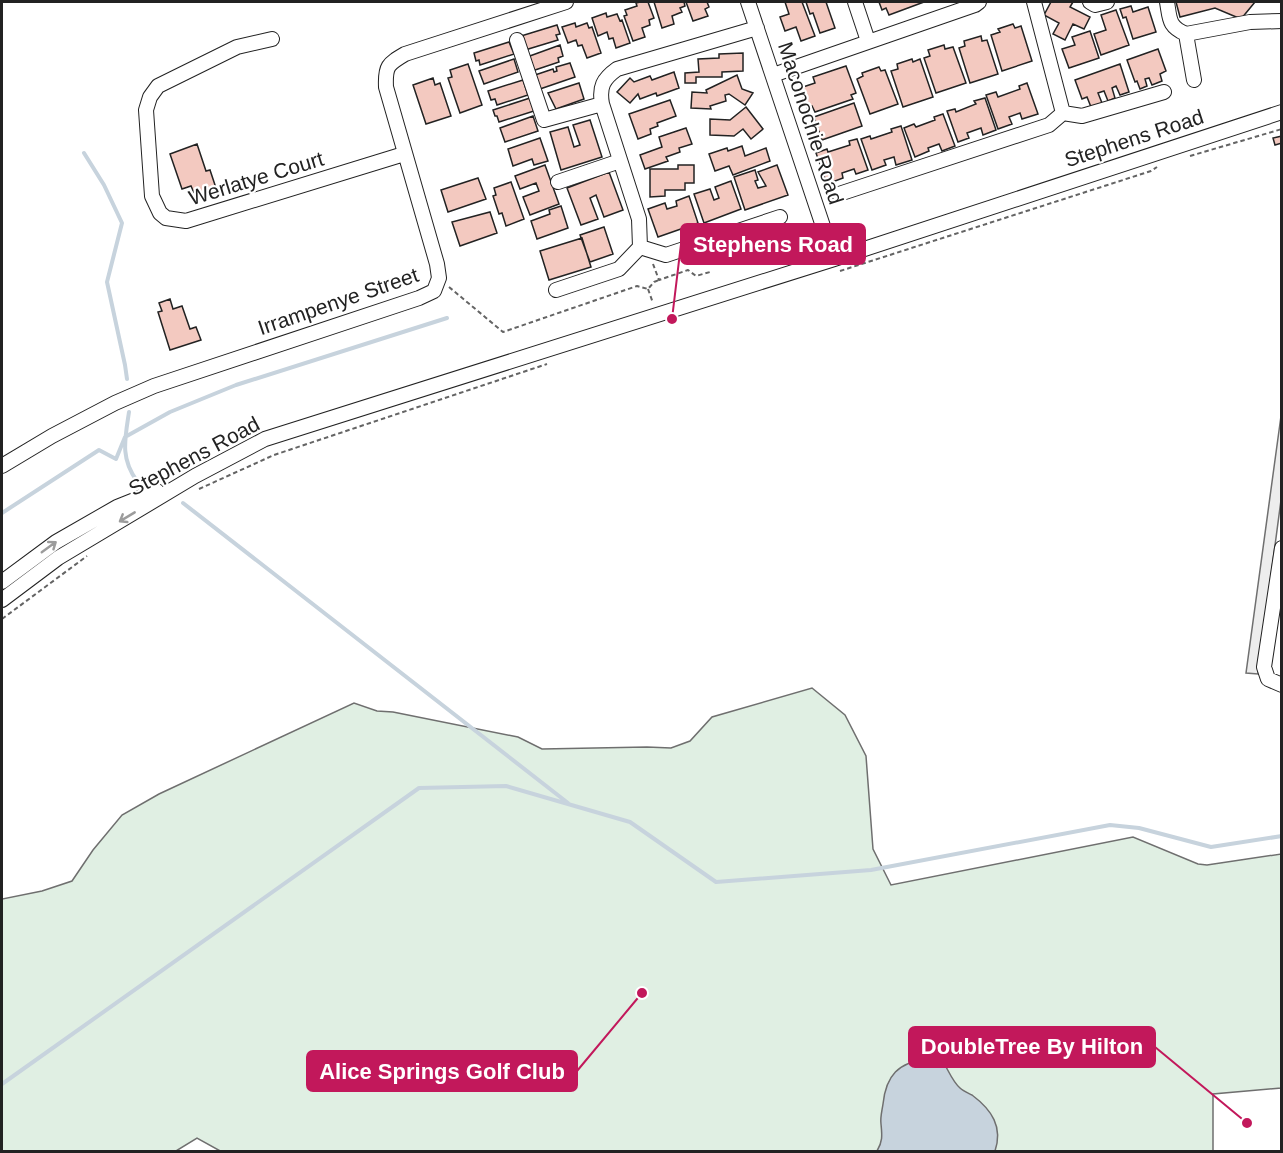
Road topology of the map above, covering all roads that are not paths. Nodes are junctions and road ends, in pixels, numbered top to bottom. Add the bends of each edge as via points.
1 (566, 2) edge
2 (748, 2) edge
3 (855, 2) edge
4 (979, 2) edge
5 (1034, 2) edge
6 (1090, 2) edge
7 (1107, 2) edge
8 (1167, 2) edge
9 (1281, 21) edge
10 (757, 27) junction
11 (1186, 34) junction
12 (272, 39) dead end
13 (517, 40) dead end
14 (868, 41) junction
15 (773, 75) junction
16 (1194, 80) dead end
17 (1164, 92) dead end
18 (602, 104) junction
19 (1281, 112) edge
20 (1063, 113) junction
21 (404, 154) junction
22 (620, 161) junction
23 (558, 182) dead end
24 (839, 194) dead end
25 (780, 217) dead end
26 (640, 247) junction
27 (836, 265) junction
28 (556, 290) dead end
29 (2, 466) edge
30 (195, 476) junction
31 (1281, 548) edge
32 (2, 582) edge
33 (2, 600) edge
34 (1281, 685) edge

1 - 21 street, Irrampenye Street via 405,54 390,63 385,72 386,87
2 - 10 street, Maconochie Road
3 - 14 street
4 - 14 street
5 - 20 street
6 - 7 street
8 - 11 street via 1171,24
9 - 11 street via 1250,22
10 - 15 street, Maconochie Road
10 - 18 street via 618,69 602,84
11 - 16 street
12 - 21 street, Werlatye Court via 237,47 158,86 150,97 146,110 152,196 160,213 186,221
13 - 18 street via 544,120
14 - 15 street
15 - 27 street, Maconochie Road
17 - 20 street via 1082,116
18 - 22 street
19 - 27 street, Stephens Road
20 - 24 street via 1049,125
21 - 29 street, Irrampenye Street via 437,264 439,278 434,291 154,386 114,403
22 - 23 street
22 - 26 street via 639,219
25 - 26 street via 666,255
26 - 28 street via 619,269
27 - 30 street, Stephens Road via 657,314 265,439
32 -> 30 street via 56,542 117,507
30 -> 33 street, Stephens Road via 58,558
31 - 34 street via 1264,667 1268,679

